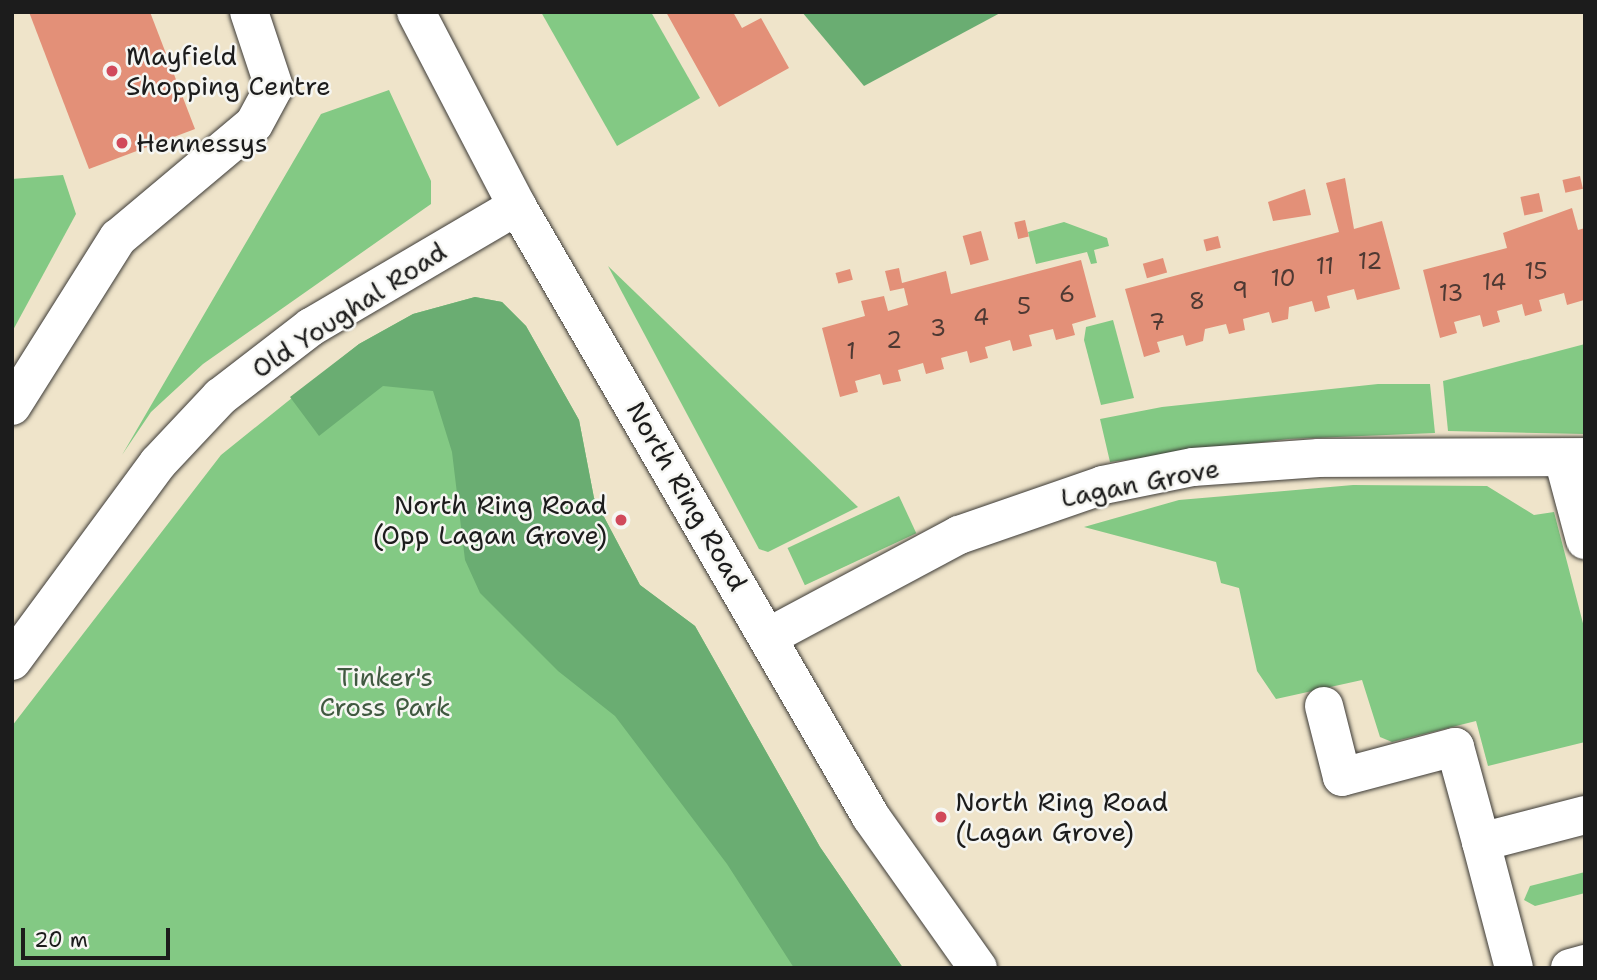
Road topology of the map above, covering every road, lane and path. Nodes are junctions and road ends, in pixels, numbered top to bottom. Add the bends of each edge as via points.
1 (249, 12) edge
2 (416, 12) edge
3 (517, 206) junction
4 (12, 407) edge
5 (1574, 457) edge
6 (1585, 540) edge
7 (768, 637) junction
8 (12, 661) edge
9 (1324, 706) dead end
10 (1585, 815) edge
11 (1480, 842) junction
12 (1585, 964) edge
13 (978, 968) edge
14 (1514, 968) edge
15 (1570, 968) edge

1 - 4 main road via 274,87 254,124 118,238
2 - 3 main road, North Ring Road
3 - 7 main road, North Ring Road
3 - 8 main road, Old Youghal Road via 312,327 220,397 158,463
5 - 6 main road
5 - 7 main road, Lagan Grove via 1319,458 1193,467 1103,485 959,535
7 - 13 main road, North Ring Road via 871,817
9 - 11 main road via 1342,776 1455,747
10 - 11 main road
11 - 14 main road
12 - 15 main road

